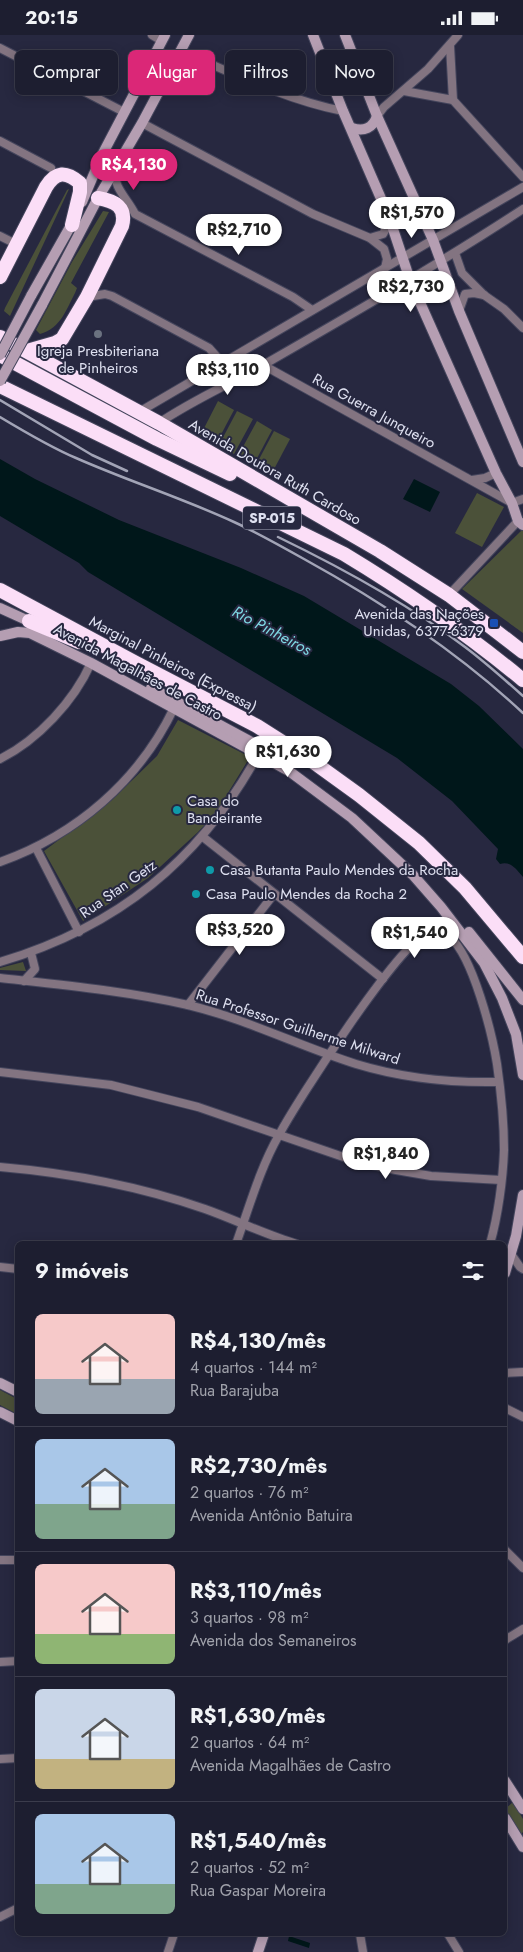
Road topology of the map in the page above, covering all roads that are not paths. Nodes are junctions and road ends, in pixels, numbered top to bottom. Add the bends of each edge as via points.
1 (152, 35) edge
2 (189, 35) edge
3 (313, 35) edge
4 (345, 35) edge
5 (458, 35) edge
6 (163, 38) edge
7 (450, 46) junction
8 (0, 48) edge
9 (182, 50) edge
10 (215, 65) edge
11 (404, 91) junction
12 (157, 95) edge
13 (453, 100) junction
14 (343, 111) junction
15 (124, 112) junction
16 (377, 116) junction
17 (142, 123) junction
18 (352, 128) junction
19 (0, 141) edge
20 (51, 168) dead end
21 (115, 171) junction
22 (523, 177) edge
23 (523, 187) edge
24 (98, 198) junction
25 (523, 209) edge
26 (389, 217) junction
27 (129, 218) junction
28 (72, 225) junction
29 (0, 236) edge
30 (370, 238) junction
31 (433, 240) junction
32 (16, 244) junction
33 (455, 253) junction
34 (402, 258) junction
35 (442, 261) junction
36 (385, 268) junction
37 (0, 277) edge
38 (410, 280) junction
39 (484, 295) junction
40 (87, 297) junction
41 (312, 310) junction
42 (459, 311) junction
43 (523, 328) edge
44 (0, 337) edge
45 (27, 351) junction
46 (0, 355) edge
47 (263, 365) junction
48 (220, 366) junction
49 (0, 381) edge
50 (0, 386) edge
51 (171, 395) junction
52 (183, 407) junction
53 (139, 412) junction
54 (159, 423) junction
55 (523, 462) edge
56 (496, 473) junction
57 (472, 480) junction
58 (275, 491) junction
59 (523, 499) edge
60 (512, 503) junction
61 (521, 523) edge
62 (0, 590) edge
63 (449, 595) junction
64 (0, 608) edge
65 (29, 621) junction
66 (0, 636) edge
67 (509, 643) junction
68 (523, 653) edge
69 (523, 659) edge
70 (134, 662) junction
71 (91, 663) junction
72 (523, 680) edge
73 (174, 708) junction
74 (259, 753) junction
75 (0, 759) edge
76 (203, 837) junction
77 (36, 848) junction
78 (0, 862) edge
79 (274, 894) junction
80 (79, 933) junction
81 (30, 953) junction
82 (523, 957) edge
83 (0, 962) edge
84 (35, 969) junction
85 (0, 978) edge
86 (383, 979) junction
87 (24, 981) junction
88 (61, 983) junction
89 (523, 1000) edge
90 (188, 1005) junction
91 (523, 1025) edge
92 (516, 1035) junction
93 (330, 1054) junction
94 (0, 1072) edge
95 (523, 1075) edge
96 (498, 1082) junction
97 (278, 1136) junction
98 (0, 1167) edge
99 (501, 1180) junction
100 (523, 1195) edge
101 (243, 1224) junction
102 (237, 1241) edge
103 (289, 1241) edge
104 (491, 1241) edge
105 (511, 1254) junction
106 (0, 1267) edge
107 (507, 1267) edge
108 (15, 1269) edge
109 (523, 1269) edge
110 (523, 1372) edge
111 (507, 1373) edge
112 (0, 1383) edge
113 (15, 1390) edge
114 (507, 1409) edge
115 (0, 1412) edge
116 (523, 1417) edge
117 (15, 1420) edge
118 (507, 1552) edge
119 (0, 1560) edge
120 (15, 1560) edge
121 (523, 1568) edge
122 (523, 1629) edge
123 (507, 1639) edge
124 (15, 1661) edge
125 (0, 1662) edge
126 (15, 1758) edge
127 (0, 1759) edge
128 (507, 1784) edge
129 (523, 1809) edge
130 (507, 1821) edge
131 (522, 1843) edge
132 (15, 1910) edge
133 (0, 1917) edge
134 (173, 1936) edge
135 (263, 1936) edge
136 (360, 1936) edge
137 (449, 1936) edge
138 (168, 1952) edge
139 (258, 1952) edge
140 (363, 1952) edge
141 (460, 1952) edge

1 - 6 street
2 - 9 main road
3 - 14 main road
4 - 16 main road
5 - 7 street
6 - 15 main road
7 - 11 street
7 - 13 street
8 - 15 street
10 - 14 street via 282,93
11 - 13 street
11 - 16 street
12 - 17 main road
13 - 22 street
14 - 18 main road
15 - 28 main road
16 - 18 main road via 367,129
16 - 31 main road
17 - 21 main road
17 - 30 street via 313,214
18 - 26 main road
19 - 20 street
21 - 24 main road
21 - 27 street via 116,186 129,202
23 - 31 street
24 - 27 highway via 119,205
24 - 49 main road, bridge
25 - 33 street
26 - 30 street via 383,234
26 - 34 main road
27 - 40 highway
27 - 41 street via 293,297
28 - 32 highway via 80,183 60,174 51,179
28 - 46 main road, bridge
29 - 32 street
30 - 36 street via 384,249
31 - 34 street
31 - 35 main road
32 - 37 highway
33 - 35 street
33 - 39 street via 462,273
34 - 36 street
34 - 38 main road
35 - 38 street
35 - 42 main road
36 - 41 street
38 - 47 street
38 - 56 main road
39 - 42 street via 465,294
39 - 43 street
40 - 45 highway via 62,339
40 - 48 street via 112,296 209,348
41 - 48 street
42 - 55 main road
44 - 45 highway, Avenida Doutora Ruth Cardoso
45 - 53 highway, Avenida Doutora Ruth Cardoso
46 - 58 highway via 157,439 252,484
47 - 52 street
47 - 57 street, Rua Guerra Junqueiro
48 - 51 street
50 - 72 highway, SP-015 via 344,554 442,617
51 - 52 street
51 - 53 street
52 - 54 street
53 - 54 highway, Avenida Doutora Ruth Cardoso
54 - 58 highway, Avenida Doutora Ruth Cardoso
56 - 57 street
56 - 60 main road
57 - 60 street, Rua Guerra Junqueiro
58 - 63 highway, Avenida Doutora Ruth Cardoso
59 - 60 street
60 - 61 main road
61 - 63 street
62 - 70 highway, Marginal Pinheiros (Expressa)
63 - 67 highway, Avenida Doutora Ruth Cardoso
64 - 65 main road
65 - 70 highway
65 - 89 main road via 306,774 360,816 410,863
66 - 71 main road, Avenida Magalhães de Castro via 30,633
67 - 68 highway, Avenida Doutora Ruth Cardoso
67 - 69 highway
70 - 82 highway, Marginal Pinheiros (Expressa) via 257,726 359,795 419,843 465,888
71 - 73 main road, Avenida Magalhães de Castro
71 - 75 street via 71,697 50,721
73 - 74 main road, Avenida Magalhães de Castro
73 - 77 street via 146,756 114,793
74 - 76 street, Rua Stan Getz via 233,797
74 - 92 main road, Avenida Magalhães de Castro via 316,789 413,875 484,963
76 - 79 street
76 - 80 street, Rua Stan Getz via 149,887
77 - 78 street
77 - 80 street
79 - 86 street
79 - 90 street
80 - 81 street, Rua Stan Getz
81 - 83 street, Rua Stan Getz
81 - 84 street
84 - 87 street
84 - 88 street, Rua Professor Guilherme Milward via 43,977
85 - 87 street, Rua Professor Guilherme Milward
86 - 93 street
86 - 96 street via 422,936 437,931 450,936 478,992 489,1028
87 - 88 street, Rua Professor Guilherme Milward
88 - 90 street, Rua Professor Guilherme Milward
90 - 93 street, Rua Professor Guilherme Milward
91 - 92 main road
92 - 95 main road, Avenida Magalhães de Castro
93 - 96 street, Rua Professor Guilherme Milward via 398,1075 442,1081
93 - 97 street
94 - 97 street via 111,1085 198,1107
96 - 99 street via 504,1152
97 - 99 street via 396,1171
97 - 101 street
98 - 101 street via 118,1186 204,1209
99 - 104 street
100 - 105 main road
101 - 102 street
101 - 103 street
105 - 107 main road
105 - 109 street
106 - 108 street
110 - 111 street
112 - 113 main road
114 - 116 street
115 - 117 main road
118 - 121 street
119 - 120 street
122 - 123 street
124 - 125 street
126 - 127 street
128 - 129 main road
130 - 131 main road
132 - 133 street
134 - 138 street
135 - 139 main road
136 - 140 street
137 - 141 street

